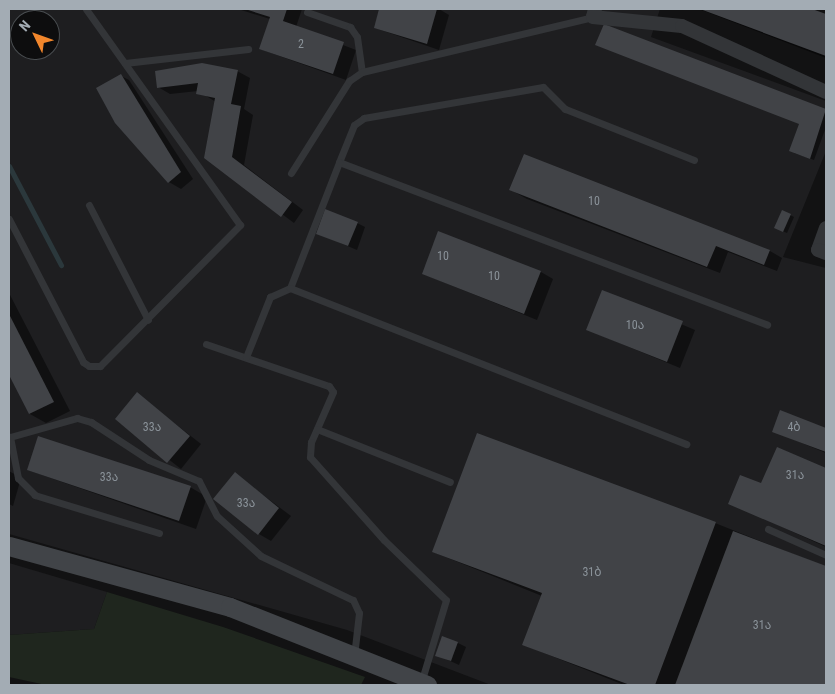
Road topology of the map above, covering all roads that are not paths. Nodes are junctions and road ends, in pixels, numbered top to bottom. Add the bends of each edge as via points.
1 (86, 9) edge
2 (307, 12) dead end
3 (594, 13) edge
4 (248, 49) dead end
5 (125, 63) junction
6 (362, 72) junction
7 (826, 92) edge
8 (694, 160) dead end
9 (339, 162) junction
10 (291, 173) dead end
11 (88, 205) dead end
12 (9, 219) edge
13 (826, 228) edge
14 (826, 253) edge
15 (290, 288) junction
16 (148, 320) junction
17 (767, 325) dead end
18 (206, 344) dead end
19 (246, 358) junction
20 (317, 428) junction
21 (686, 444) dead end
22 (450, 482) dead end
23 (768, 529) dead end
24 (159, 533) dead end
25 (9, 546) edge
26 (826, 555) edge
27 (354, 656) junction
28 (424, 684) edge

1 - 5 lane
2 - 6 lane via 350,27 357,37
3 - 6 lane
3 - 7 street via 682,26
4 - 5 lane
5 - 16 lane via 240,225
6 - 10 lane via 349,81
8 - 9 lane via 565,109 543,87 364,118 354,125
9 - 15 lane
9 - 17 lane
11 - 16 lane
12 - 16 lane via 83,362 100,366
13 - 14 street via 818,250
15 - 19 lane via 270,297
15 - 21 lane
18 - 19 lane
19 - 20 lane via 329,386 333,392
20 - 22 lane
20 - 28 lane via 310,457 316,468 446,600
23 - 26 lane
24 - 27 lane via 35,495 18,478 10,438 77,418 91,422 149,460 200,481 216,516 261,556 353,600 359,613
25 - 27 main road via 230,606
27 - 28 main road

